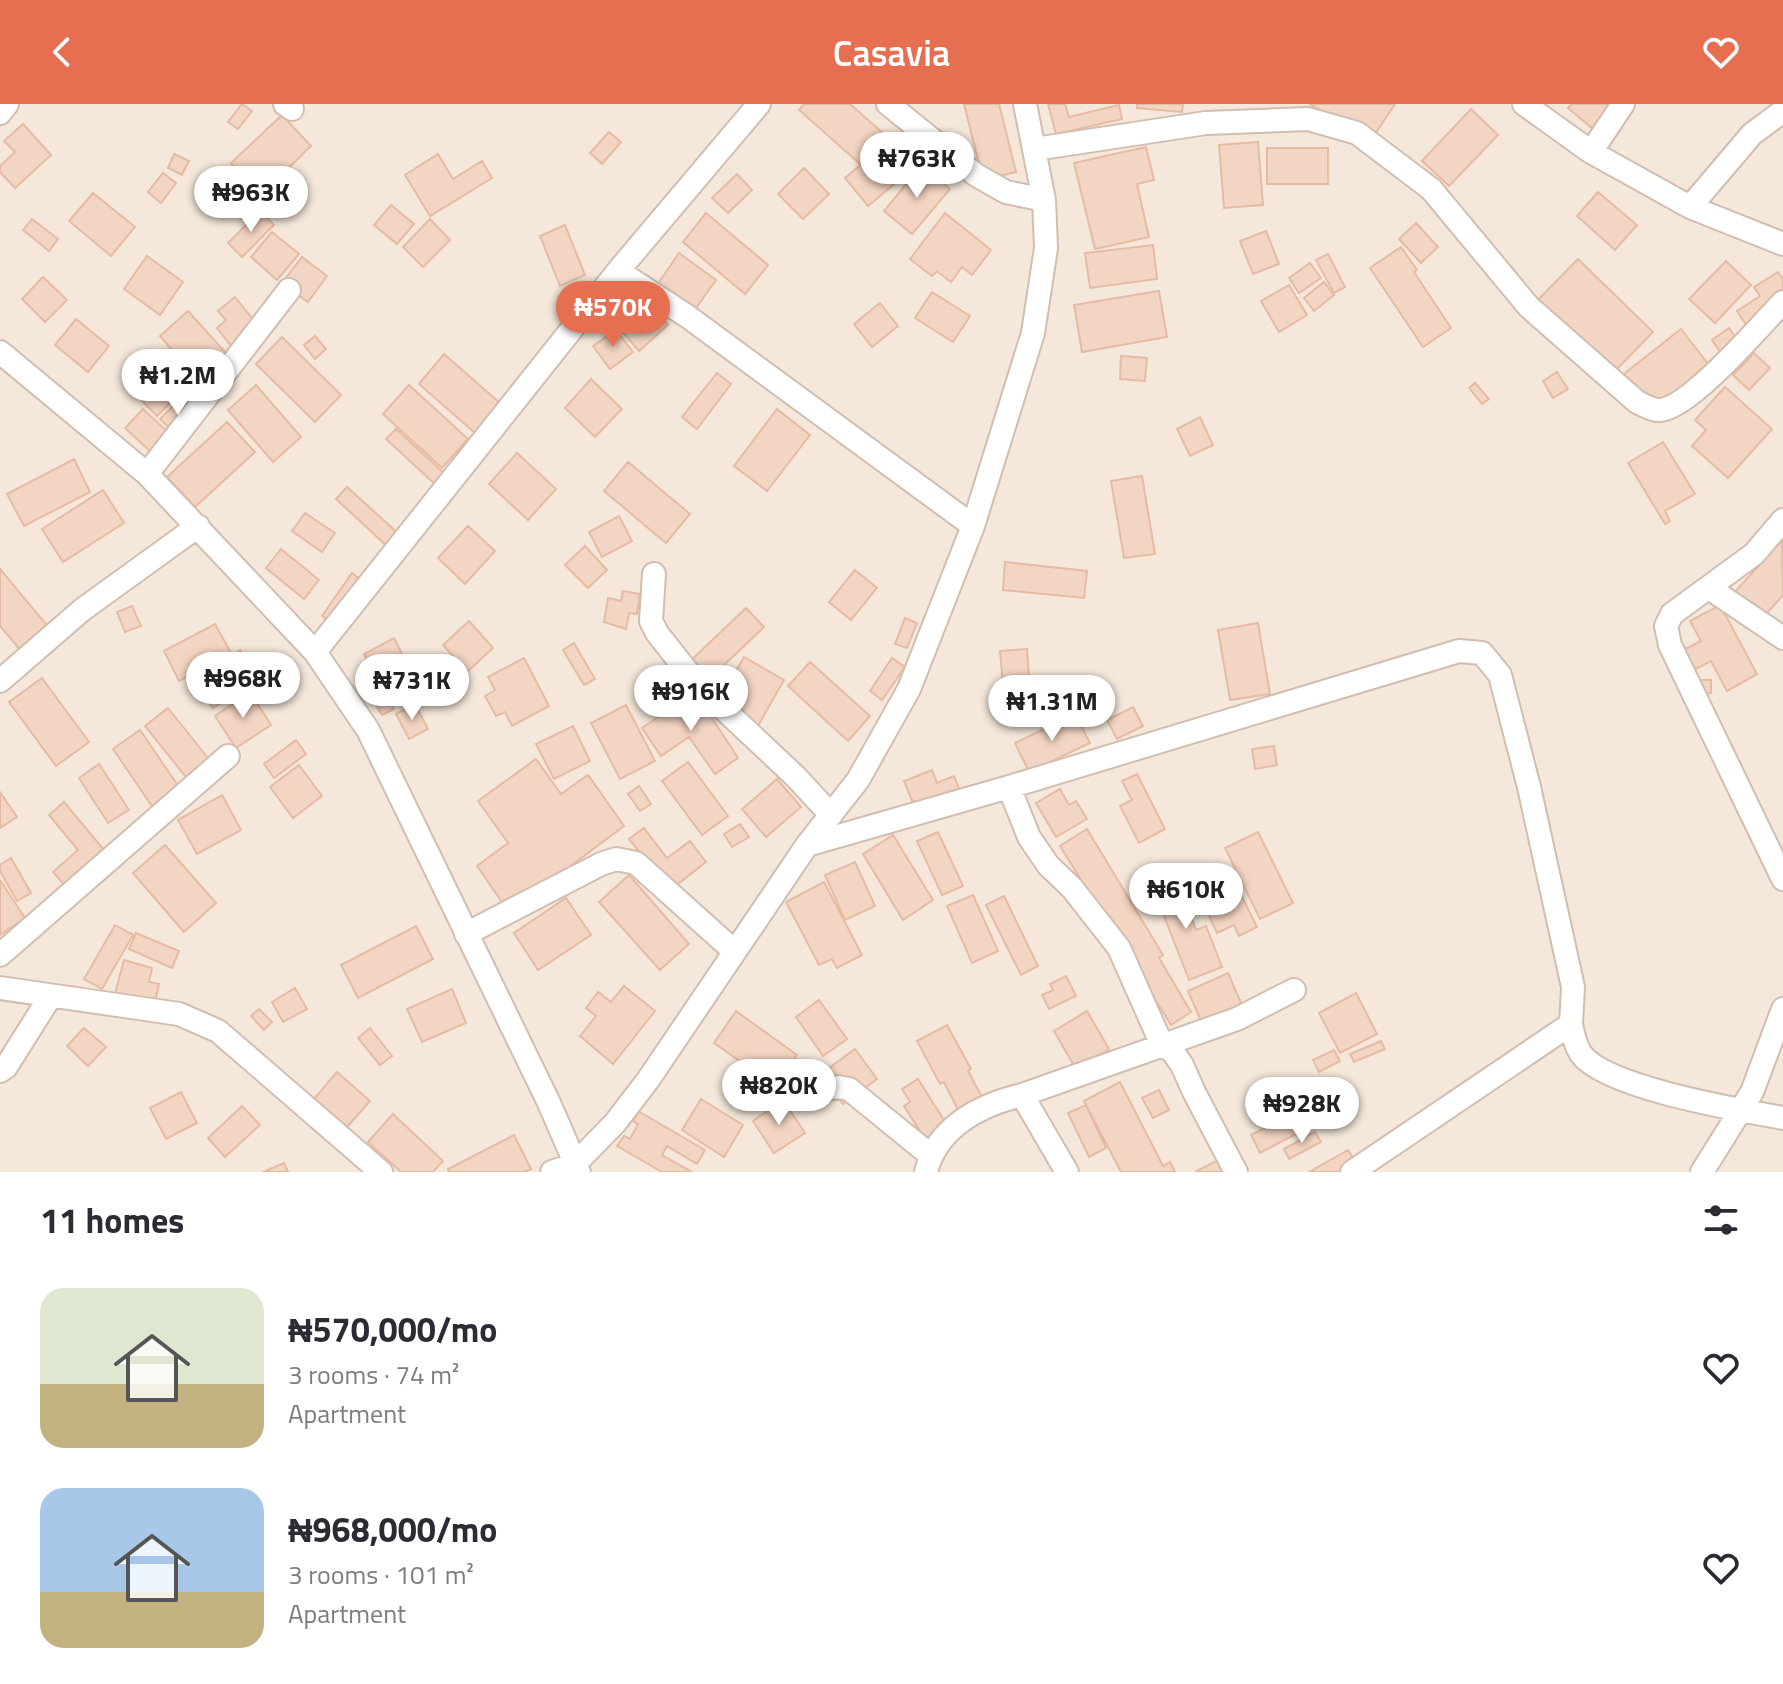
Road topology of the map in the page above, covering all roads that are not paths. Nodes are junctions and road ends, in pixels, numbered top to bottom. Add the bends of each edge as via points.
1 (7, 104) edge
2 (759, 104) edge
3 (888, 104) edge
4 (1025, 104) edge
5 (1524, 104) edge
6 (1623, 104) edge
7 (1783, 111) edge
8 (0, 113) edge
9 (1035, 149) junction
10 (1591, 152) junction
11 (1044, 200) junction
12 (1690, 207) junction
13 (1783, 244) edge
14 (618, 271) junction
15 (289, 290) dead end
16 (1783, 302) edge
17 (0, 352) edge
18 (147, 474) junction
19 (1783, 520) edge
20 (198, 526) junction
21 (973, 526) junction
22 (654, 574) dead end
23 (1709, 588) junction
24 (1783, 638) edge
25 (315, 652) junction
26 (0, 681) edge
27 (228, 756) dead end
28 (1009, 787) junction
29 (831, 815) junction
30 (807, 845) junction
31 (1783, 879) edge
32 (466, 934) junction
33 (734, 951) junction
34 (0, 955) edge
35 (0, 988) edge
36 (1294, 990) dead end
37 (50, 997) junction
38 (1783, 1009) edge
39 (1571, 1024) junction
40 (1162, 1045) junction
41 (0, 1071) edge
42 (812, 1091) dead end
43 (1022, 1095) junction
44 (1739, 1109) junction
45 (1783, 1118) edge
46 (928, 1163) edge
47 (577, 1168) edge
48 (381, 1172) edge
49 (552, 1172) edge
50 (1067, 1172) edge
51 (1236, 1172) edge
52 (1352, 1172) edge
53 (1702, 1172) edge

1 - 8 street
2 - 14 street
3 - 11 street via 976,175 1006,192
4 - 9 street
5 - 10 street
6 - 10 street
7 - 12 street via 1752,134
9 - 11 street
9 - 16 street via 1206,123 1308,119 1357,133 1431,189 1529,307 1637,402 1658,411 1696,391
10 - 12 street
11 - 21 street via 1046,248 1033,333
12 - 13 street
14 - 21 street
14 - 25 street
15 - 18 street
17 - 18 street
18 - 20 street
19 - 23 street via 1754,554
20 - 25 street
20 - 26 street via 82,610
21 - 29 street via 909,689 858,780
22 - 29 street via 651,621 657,633 698,685
23 - 24 street
23 - 31 street via 1672,614 1666,626 1670,645
25 - 32 street via 368,730
27 - 34 street
28 - 30 street
28 - 39 street via 1459,651 1482,653 1500,675 1529,787 1573,987
28 - 40 street via 1029,837 1048,865 1119,948
29 - 30 street
30 - 33 street
32 - 33 street via 616,859 636,863
32 - 47 street
33 - 47 street via 648,1080
35 - 37 street
36 - 40 street via 1237,1019
37 - 41 street
37 - 48 street via 179,1014 218,1031
38 - 44 street via 1752,1092
39 - 44 street via 1582,1056 1598,1068 1658,1092
39 - 52 street
40 - 43 street
40 - 51 street via 1182,1065
42 - 46 street via 849,1089
43 - 46 street via 968,1115 940,1141
43 - 50 street
44 - 45 street
44 - 53 street
47 - 49 street

